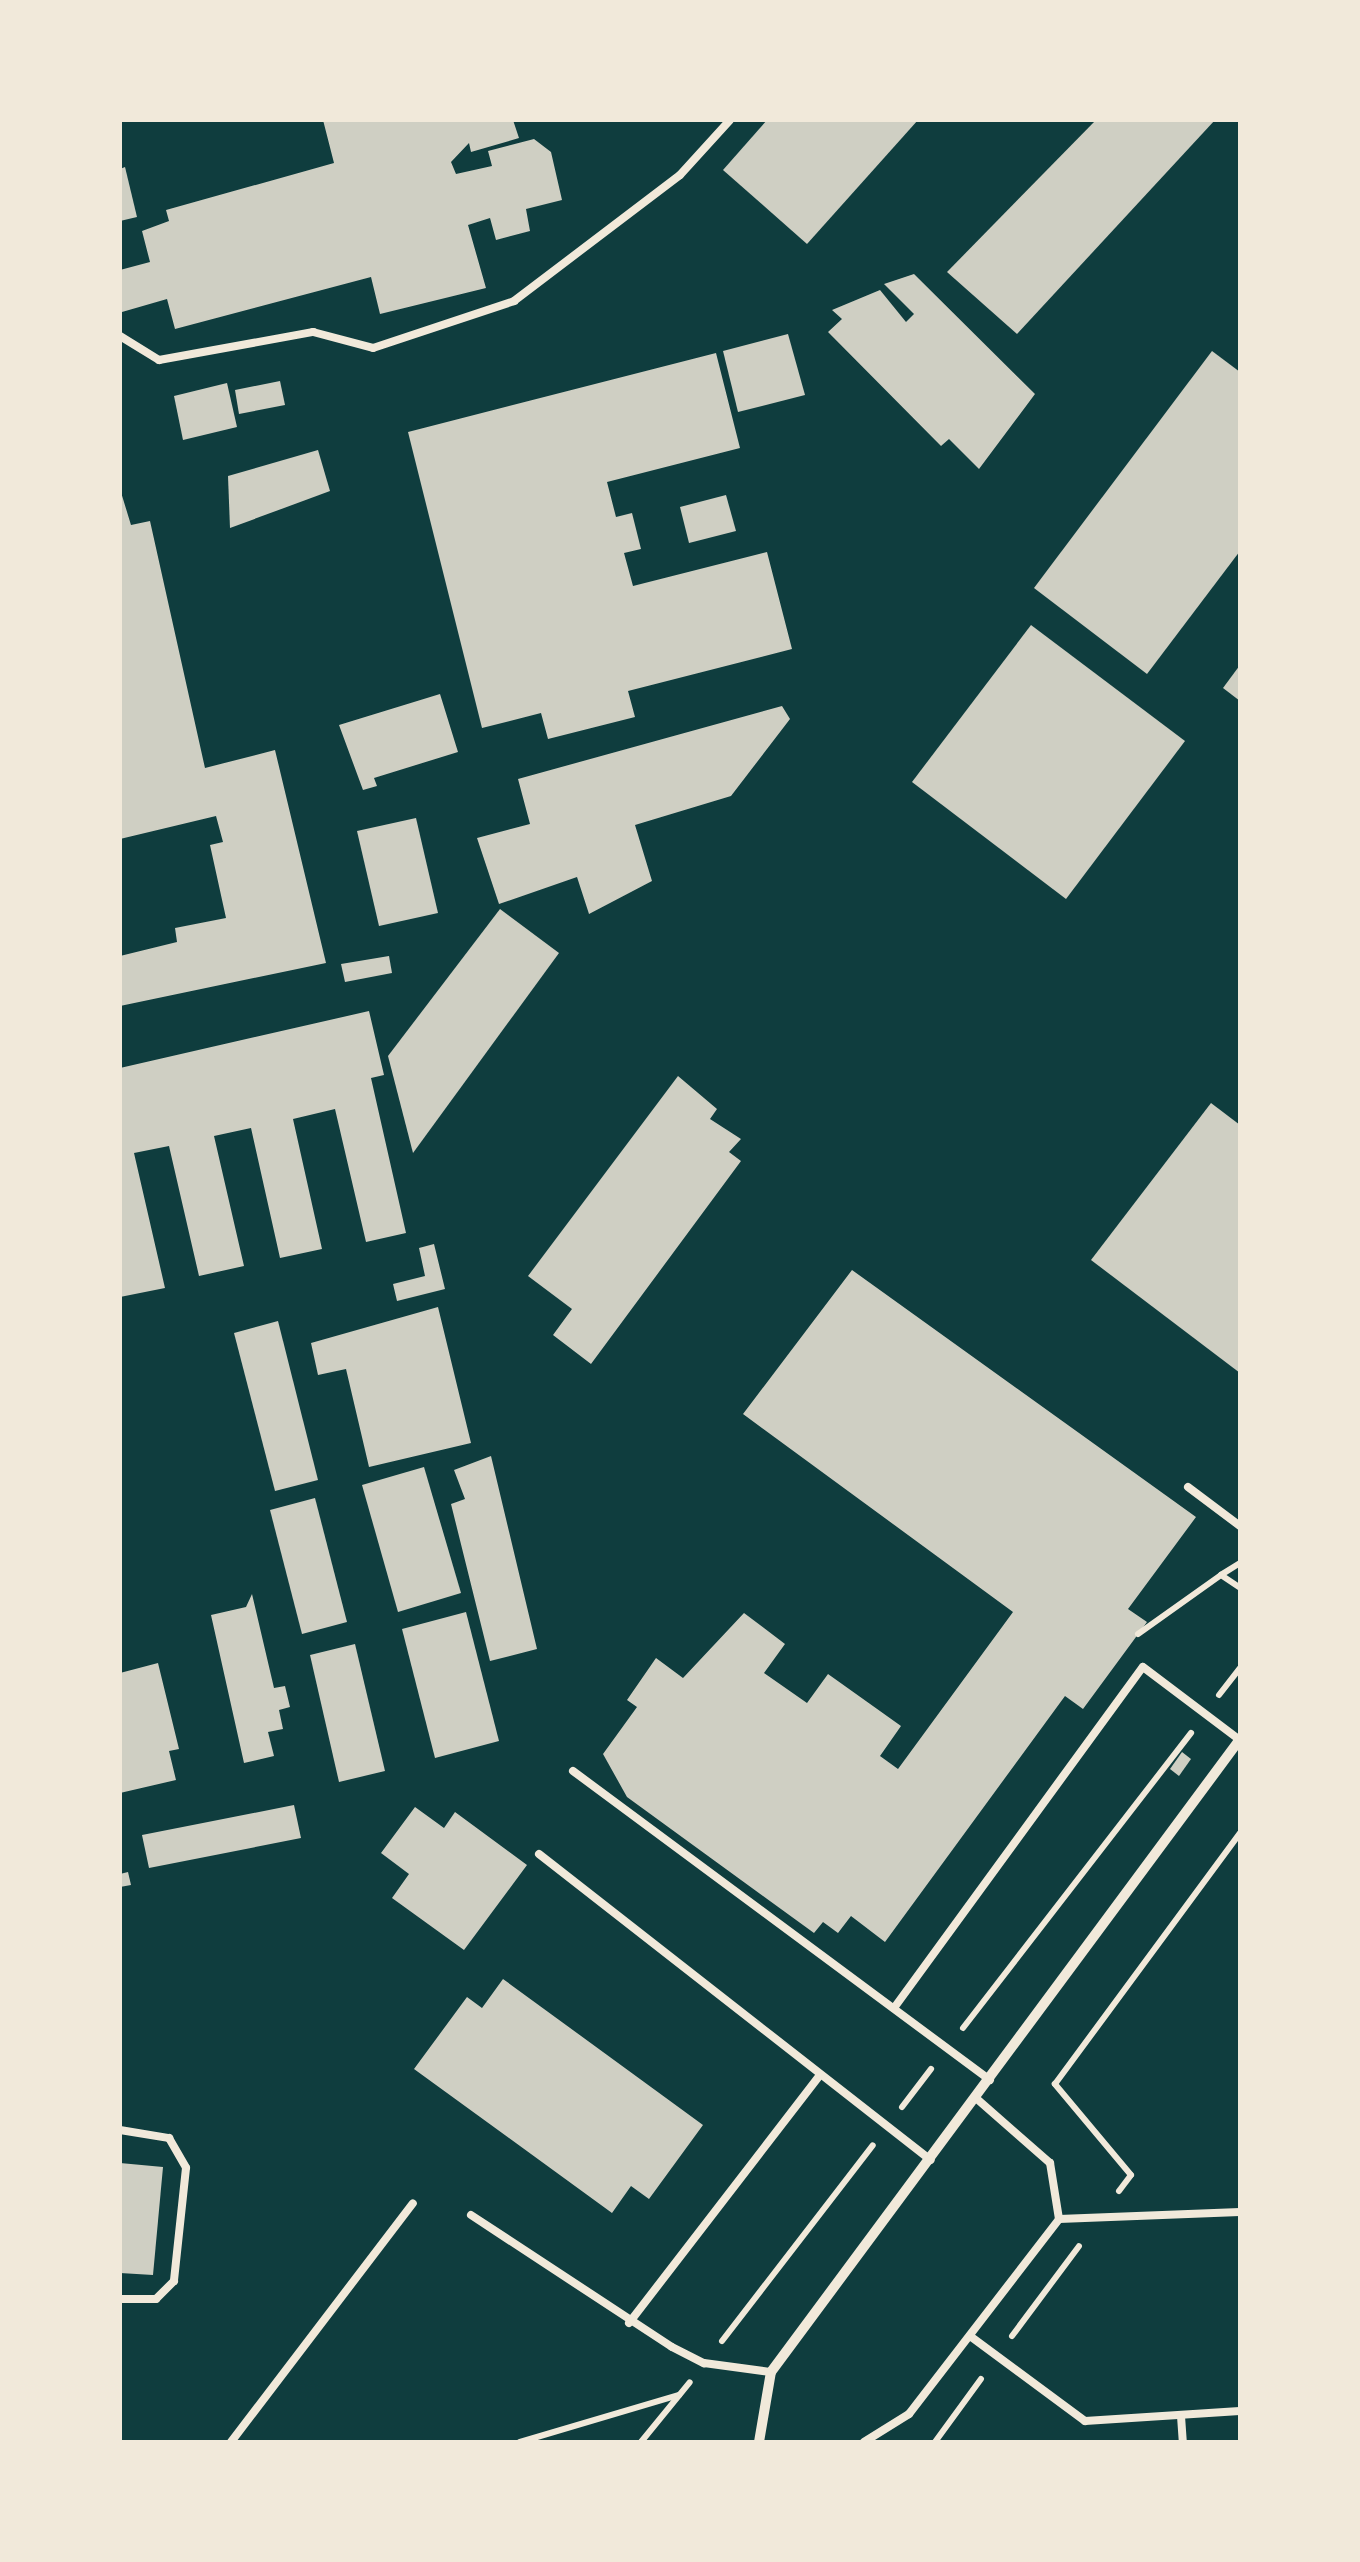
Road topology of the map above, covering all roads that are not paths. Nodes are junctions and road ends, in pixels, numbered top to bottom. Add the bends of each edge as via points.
1 (730, 120) edge
2 (120, 336) edge
3 (1188, 1488) dead end
4 (1240, 1526) edge
5 (1240, 1740) edge
6 (573, 1771) dead end
7 (539, 1854) dead end
8 (894, 2008) junction
9 (820, 2075) junction
10 (990, 2080) junction
11 (976, 2099) junction
12 (120, 2130) edge
13 (930, 2160) junction
14 (414, 2203) dead end
15 (1240, 2212) edge
16 (471, 2215) dead end
17 (1059, 2219) junction
18 (120, 2298) edge
19 (629, 2323) junction
20 (970, 2336) junction
21 (771, 2372) junction
22 (1240, 2411) edge
23 (1181, 2416) junction
24 (231, 2442) edge
25 (759, 2442) edge
26 (864, 2442) edge
27 (1183, 2442) edge

1 - 2 lane via 680,175 514,301 373,348 313,332 159,360
3 - 4 lane
5 - 8 lane via 1143,1667
5 - 10 street
6 - 8 lane
7 - 9 lane
8 - 10 lane
9 - 13 lane
9 - 19 lane
10 - 11 street
11 - 13 street
11 - 17 lane via 1050,2163
12 - 18 lane via 169,2138 186,2168 174,2281 156,2299
13 - 21 street
14 - 24 lane
15 - 17 lane
16 - 19 lane
17 - 20 lane
19 - 21 lane via 704,2364
20 - 23 lane via 1079,2419
20 - 26 lane via 909,2414
21 - 25 street
22 - 23 lane
23 - 27 lane

